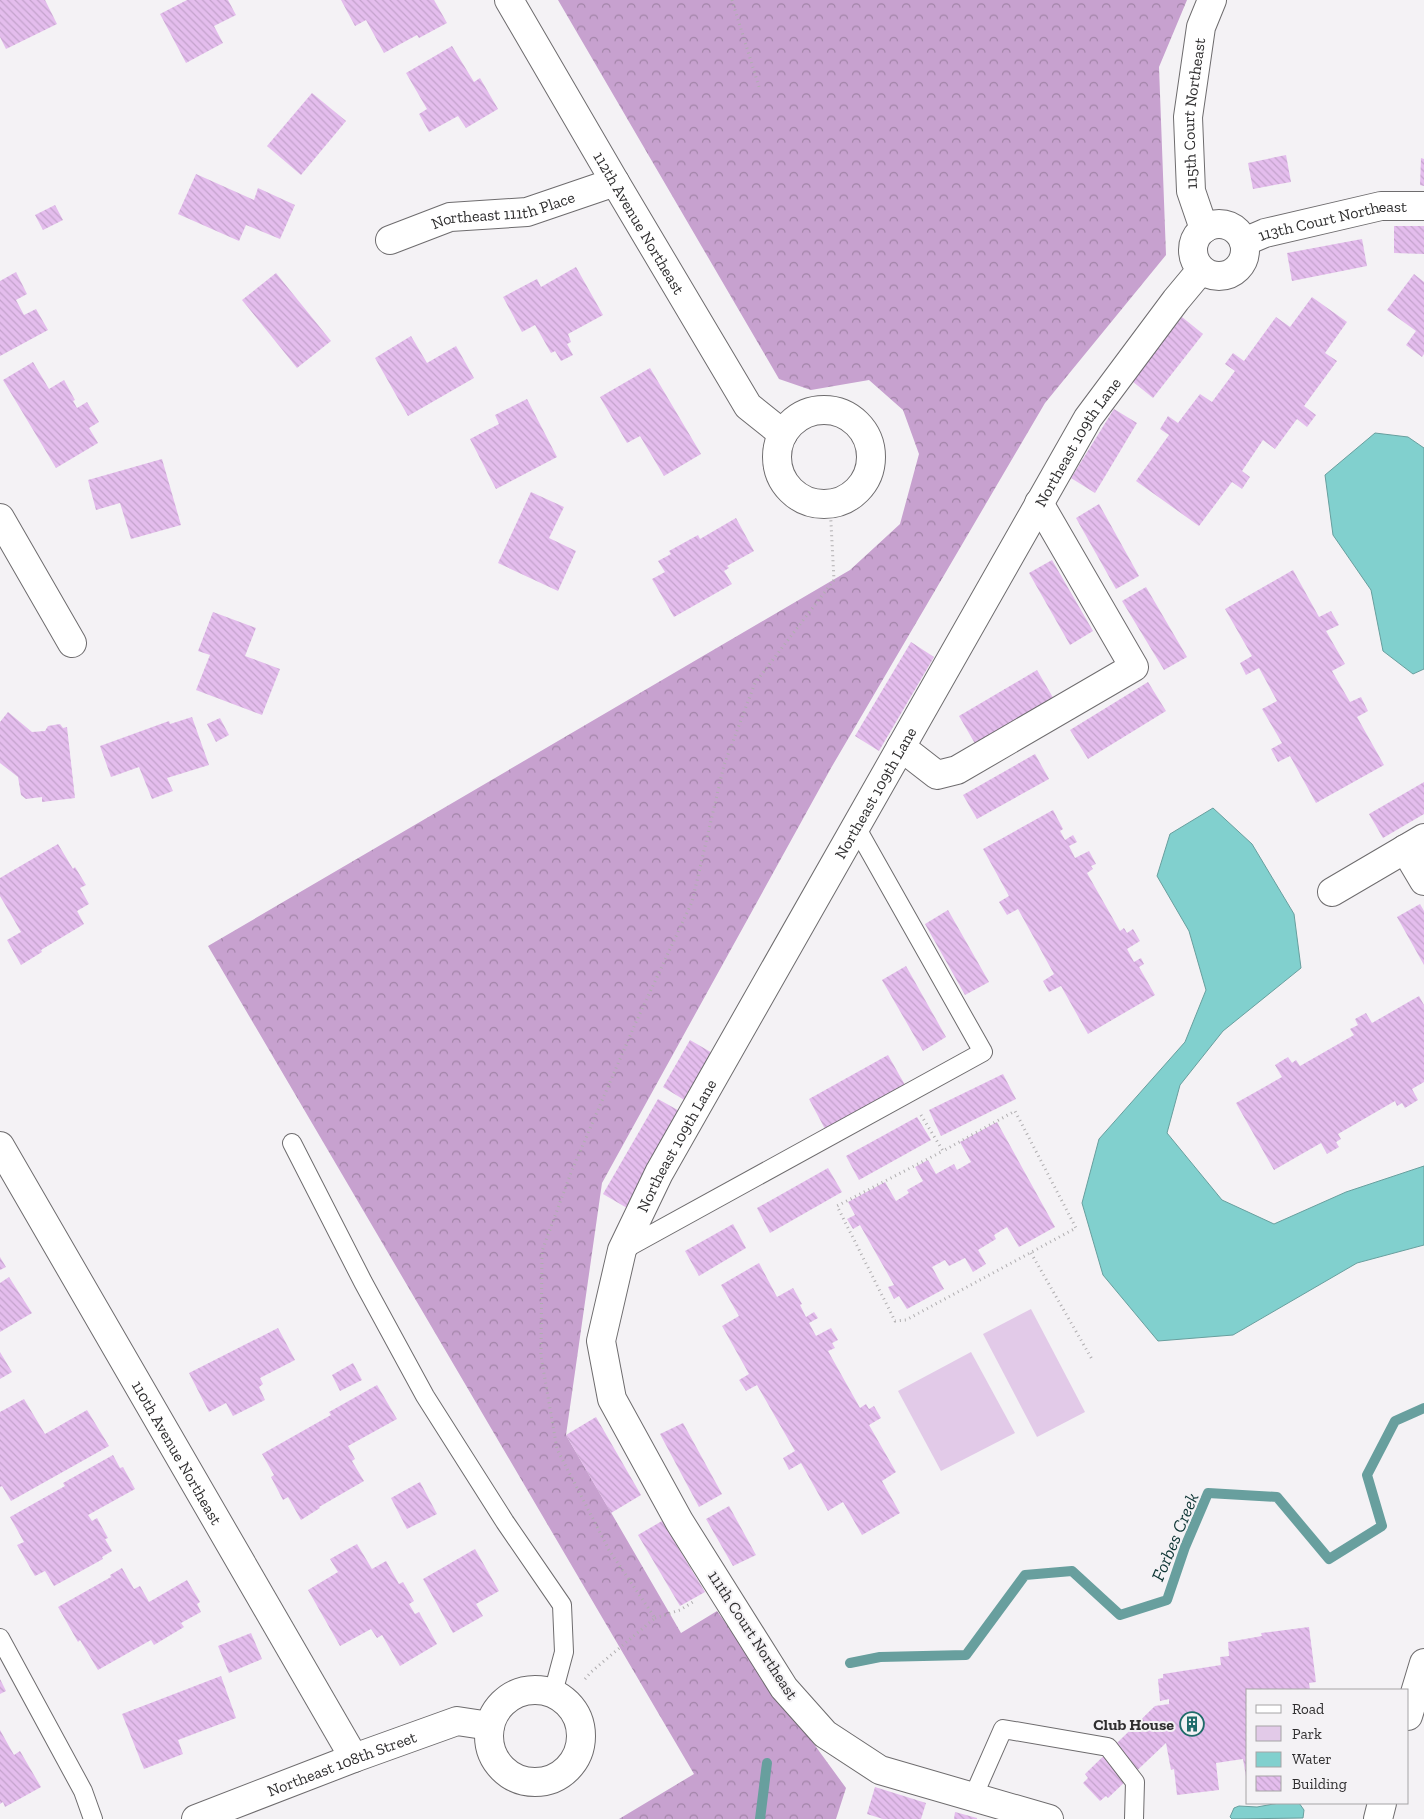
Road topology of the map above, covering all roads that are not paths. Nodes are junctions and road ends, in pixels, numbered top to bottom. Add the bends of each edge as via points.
1 (509, 0) edge
2 (1212, 0) edge
3 (615, 182) junction
4 (1424, 206) edge
5 (1204, 229) junction
6 (390, 240) dead end
7 (1244, 242) junction
8 (1201, 270) junction
9 (783, 434) junction
10 (1039, 503) junction
11 (0, 518) edge
12 (72, 643) dead end
13 (901, 747) junction
14 (856, 827) junction
15 (1414, 843) edge
16 (1424, 880) edge
17 (1332, 892) dead end
18 (292, 1143) dead end
19 (0, 1146) edge
20 (622, 1250) junction
21 (601, 1341) joint
22 (0, 1638) edge
23 (1424, 1663) edge
24 (560, 1698) junction
25 (1409, 1713) edge
26 (490, 1726) junction
27 (354, 1758) junction
28 (973, 1797) junction
29 (1382, 1804) edge
30 (93, 1819) edge
31 (196, 1819) edge
32 (1049, 1819) edge
33 (1134, 1819) edge
34 (1378, 1819) edge

1 - 3 street, 112th Avenue Northeast
2 - 5 street, 115th Court Northeast via 1201,27 1188,117 1191,191
3 - 6 street, Northeast 111th Place via 527,212 450,217
3 - 9 street, 112th Avenue Northeast via 748,406
4 - 7 street, 113th Court Northeast via 1381,206 1265,233
5 - 7 street via 1227,225
5 - 8 street via 1193,249
7 - 8 street via 1244,259 1233,272 1217,276
8 - 10 street, Northeast 109th Lane via 1088,418
9 - 9 street via 777,463 789,489 801,498 815,504 844,501 866,481 872,452 868,437 848,416 819,410 798,418
10 - 13 street, Northeast 109th Lane
10 - 13 street via 1134,666 957,770 937,775
11 - 12 street
13 - 14 street, Northeast 109th Lane
14 - 20 street, Northeast 109th Lane via 659,1173
14 - 20 lane via 983,1052
15 - 16 street
15 - 17 street
18 - 24 lane via 425,1396 562,1605 564,1652
19 - 27 street, 110th Avenue Northeast
20 - 21 street, Northeast 109th Lane
21 - 28 street, 111th Court Northeast via 612,1399 679,1521 784,1688 826,1734 880,1770
22 - 30 lane via 83,1791
23 - 25 street
24 - 26 street via 545,1690 516,1693 495,1713
24 - 26 street via 578,1716 582,1730 581,1745 567,1770 554,1778 541,1782 512,1776 493,1755 489,1741
26 - 27 street, Northeast 108th Street via 457,1721
27 - 31 street, Northeast 108th Street
28 - 32 street, 111th Court Northeast
28 - 33 lane via 1002,1729 1108,1747 1135,1782
29 - 34 street

